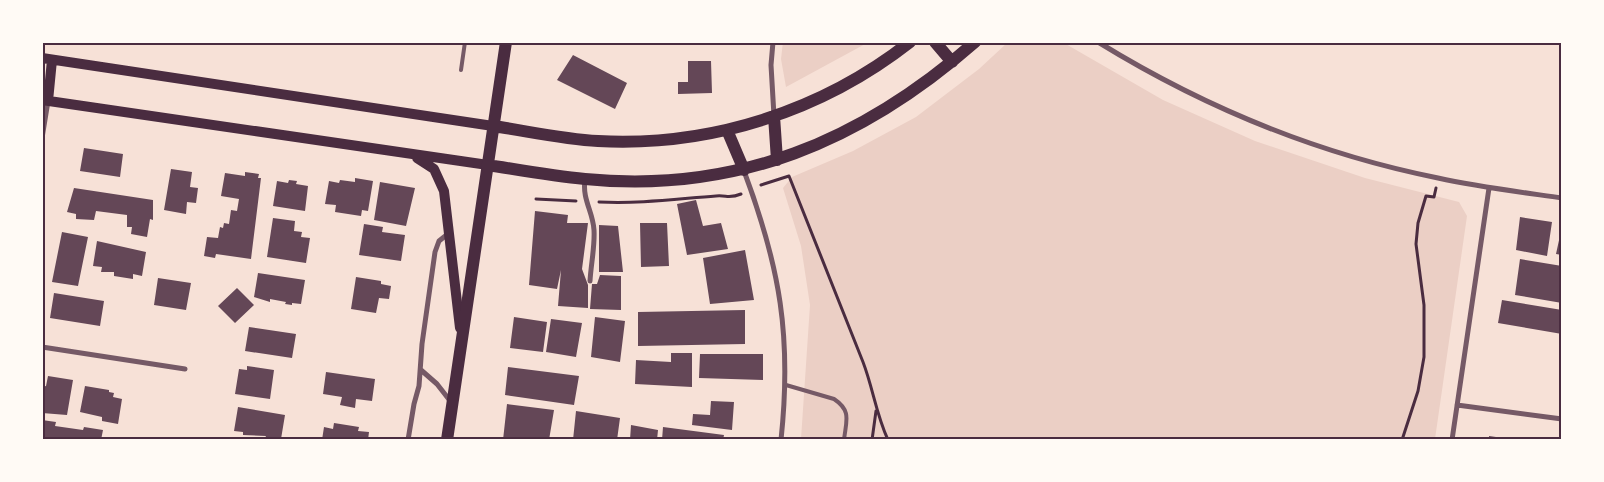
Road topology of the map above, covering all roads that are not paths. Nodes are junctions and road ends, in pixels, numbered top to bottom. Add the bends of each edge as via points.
1 (465, 42) edge
2 (506, 42) edge
3 (773, 42) edge
4 (910, 42) edge
5 (935, 42) edge
6 (975, 42) edge
7 (1098, 42) edge
8 (47, 59) edge
9 (952, 62) junction
10 (461, 70) dead end
11 (45, 101) edge
12 (774, 116) junction
13 (493, 126) junction
14 (727, 130) junction
15 (42, 138) edge
16 (409, 154) junction
17 (777, 160) junction
18 (488, 165) junction
19 (744, 170) junction
20 (586, 179) junction
21 (1489, 188) junction
22 (1562, 198) edge
23 (450, 232) junction
24 (590, 281) dead end
25 (462, 340) junction
26 (42, 348) edge
27 (184, 369) dead end
28 (421, 370) junction
29 (786, 385) junction
30 (452, 405) junction
31 (1458, 405) junction
32 (1562, 419) edge
33 (408, 440) edge
34 (447, 440) edge
35 (781, 440) edge
36 (844, 440) edge
37 (1452, 440) edge

1 - 10 lane
2 - 13 main road
3 - 12 street via 770,65
4 - 12 main road via 857,80
5 - 9 main road
6 - 9 main road
7 - 21 street via 1175,86 1279,131 1350,156
8 - 11 main road
8 - 13 main road
9 - 17 main road via 875,116 810,148
11 - 15 street
11 - 16 main road
12 - 14 main road
12 - 17 main road
13 - 14 main road via 596,141 637,142 679,139
13 - 18 main road
14 - 19 main road
16 - 18 main road
16 - 23 main road via 428,164 438,175 444,191
17 - 19 main road
18 - 20 main road
18 - 25 main road
19 - 20 main road via 661,180
19 - 29 street via 773,259 780,293 786,346
20 - 24 street via 586,205 594,229
21 - 22 street
21 - 31 street
23 - 25 main road
23 - 28 street via 440,239 435,252
25 - 30 main road
26 - 27 street
28 - 30 street via 437,384
28 - 33 street
29 - 35 street
29 - 36 lane via 834,399 844,407 847,414
30 - 34 main road
31 - 32 street
31 - 37 street

